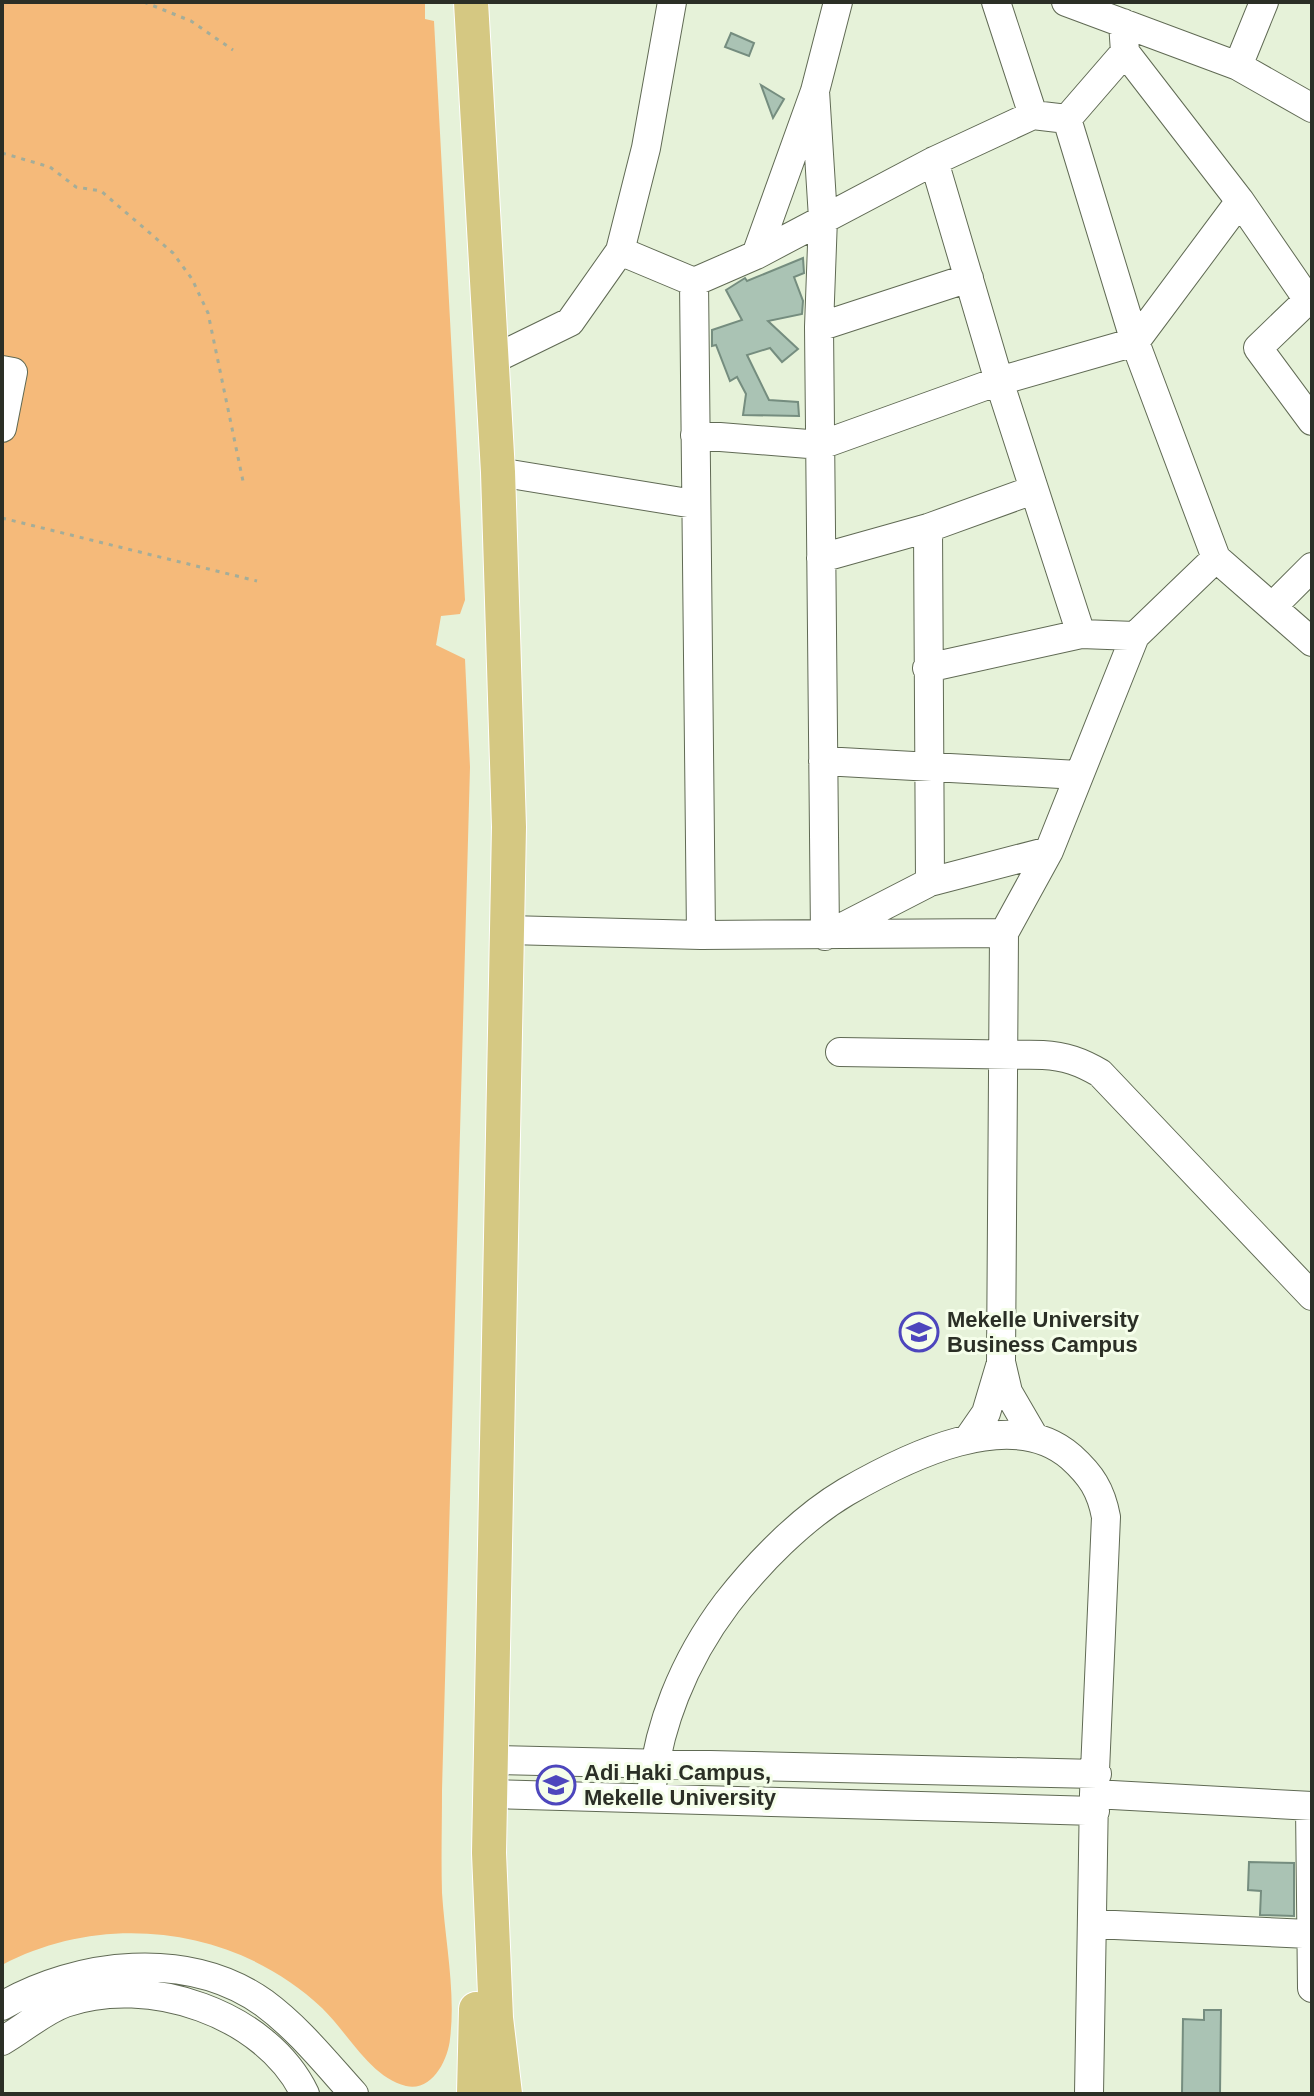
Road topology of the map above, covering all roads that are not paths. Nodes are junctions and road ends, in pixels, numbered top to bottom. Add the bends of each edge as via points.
1 (452, 2) edge
2 (471, 2) edge
3 (672, 2) edge
4 (838, 2) edge
5 (996, 2) edge
6 (1066, 2) edge
7 (1264, 2) edge
8 (1123, 23) junction
9 (1125, 52) junction
10 (1238, 66) junction
11 (815, 91) junction
12 (1312, 108) edge
13 (1033, 115) junction
14 (1067, 119) junction
15 (934, 161) junction
16 (1240, 201) junction
17 (823, 218) junction
18 (620, 251) junction
19 (756, 255) junction
20 (969, 278) junction
21 (694, 282) junction
22 (1310, 298) edge
23 (819, 327) junction
24 (1135, 342) junction
25 (490, 361) junction
26 (2, 370) edge
27 (999, 381) junction
28 (1312, 421) edge
29 (2, 428) edge
30 (695, 435) junction
31 (821, 445) junction
32 (498, 472) junction
33 (1033, 490) junction
34 (694, 504) junction
35 (928, 528) junction
36 (821, 558) junction
37 (1216, 558) junction
38 (1312, 567) edge
39 (1274, 605) junction
40 (1081, 634) junction
41 (1135, 636) junction
42 (1312, 642) edge
43 (927, 668) junction
44 (823, 761) junction
45 (927, 765) junction
46 (1078, 775) junction
47 (1049, 851) junction
48 (930, 882) junction
49 (508, 930) junction
50 (1004, 933) junction
51 (701, 935) junction
52 (825, 936) junction
53 (840, 1052) dead end
54 (1004, 1053) junction
55 (1312, 1296) edge
56 (1001, 1362) junction
57 (1033, 1435) junction
58 (968, 1439) junction
59 (492, 1760) junction
60 (653, 1765) junction
61 (1096, 1793) junction
62 (491, 1794) junction
63 (651, 1798) junction
64 (1311, 1806) edge
65 (1093, 1924) junction
66 (1309, 1934) junction
67 (1312, 1988) edge
68 (2, 2006) edge
69 (2, 2041) edge
70 (481, 2093) edge
71 (305, 2094) edge
72 (354, 2094) edge
73 (1089, 2094) edge

1 - 70 main road via 492,822 470,1857
2 - 25 main road
3 - 18 street via 646,148
4 - 11 street
5 - 13 street
6 - 8 street
7 - 10 street
8 - 9 street
8 - 10 street
9 - 14 street
9 - 16 street
10 - 12 street
11 - 17 street
11 - 19 street
13 - 14 street
13 - 15 street
14 - 24 street
15 - 17 street
15 - 20 street
16 - 22 street
16 - 24 street
17 - 19 street
17 - 23 street
18 - 21 street
18 - 25 street via 570,322
19 - 21 street
20 - 23 street
20 - 27 street
21 - 30 street
22 - 28 street via 1258,348
23 - 31 street
24 - 27 street
24 - 37 street
25 - 32 main road
26 - 29 street via 13,372
27 - 31 street
27 - 33 street
30 - 31 street
30 - 34 street
31 - 36 street
32 - 34 street
32 - 49 main road
33 - 35 street
33 - 40 street
34 - 51 street
35 - 36 street
35 - 43 street
36 - 44 street
37 - 39 street
37 - 41 street
38 - 39 street
39 - 42 street
40 - 41 street
40 - 43 street
41 - 46 street
43 - 45 street
44 - 45 street
44 - 52 street
45 - 46 street
45 - 48 street
46 - 47 street
47 - 48 street
47 - 50 street
48 - 52 street
49 - 51 street
49 - 59 main road
50 - 52 street
50 - 54 street
51 - 52 street
53 - 54 street
54 - 55 street via 1064,1056 1100,1073
54 - 56 street
56 - 57 street via 1008,1392
56 - 58 street via 986,1413
57 - 58 street
57 - 61 street via 1055,1443 1090,1474 1102,1494 1106,1517
58 - 60 street via 845,1493 754,1573 727,1603 687,1668
59 - 60 street
59 - 62 main road
60 - 61 street
60 - 63 street
61 - 63 street
61 - 64 street
61 - 65 street
62 - 63 street
62 - 70 main road via 491,1933
64 - 66 street
65 - 66 street
65 - 73 street
66 - 67 street
68 - 72 street via 86,1971 156,1969 201,1976 243,1990 271,2009
69 - 71 street via 65,2003 117,1994 174,2000 224,2018 261,2040

